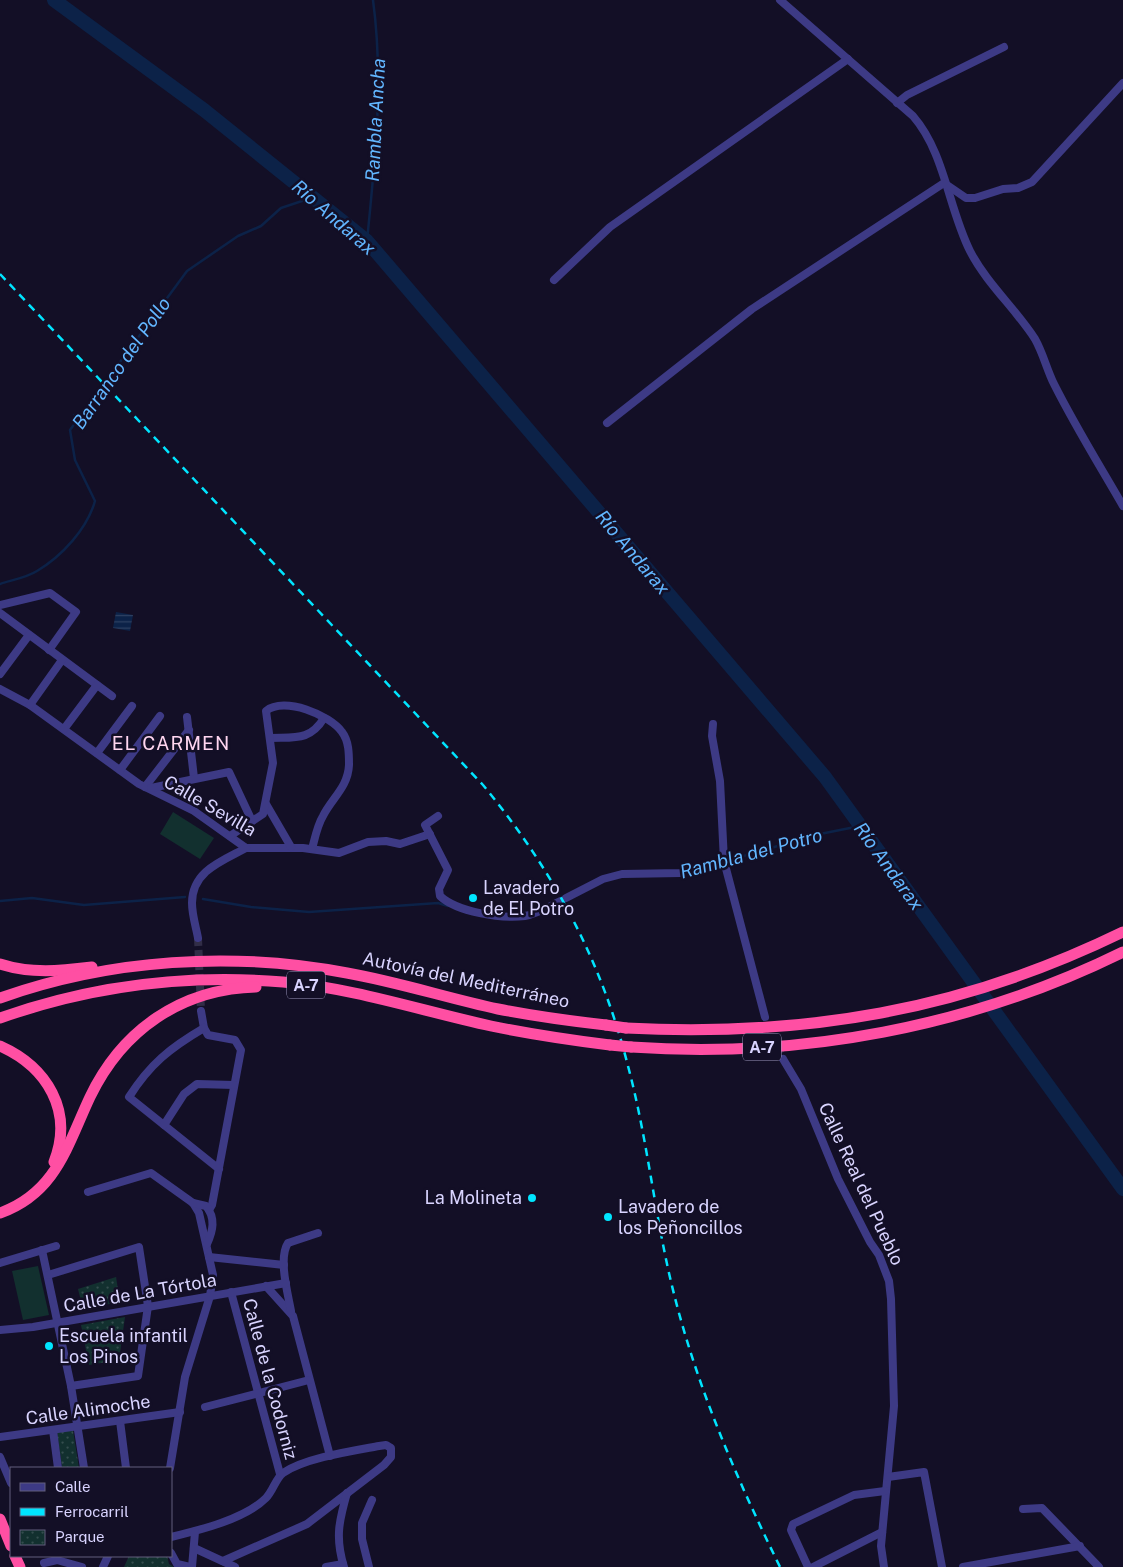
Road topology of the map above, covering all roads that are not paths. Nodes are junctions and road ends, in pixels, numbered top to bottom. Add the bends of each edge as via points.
1 (780, 0) edge
2 (1004, 47) dead end
3 (848, 60) junction
4 (1123, 83) edge
5 (897, 103) junction
6 (944, 183) junction
7 (554, 280) dead end
8 (607, 422) dead end
9 (1123, 506) edge
10 (0, 605) edge
11 (0, 613) edge
12 (29, 635) junction
13 (49, 650) junction
14 (62, 660) junction
15 (0, 674) edge
16 (96, 685) junction
17 (0, 689) edge
18 (112, 696) dead end
19 (30, 704) junction
20 (132, 706) dead end
21 (160, 716) dead end
22 (187, 717) dead end
23 (324, 718) junction
24 (714, 724) dead end
25 (64, 729) junction
26 (189, 730) junction
27 (270, 738) junction
28 (97, 753) junction
29 (120, 770) junction
30 (194, 778) junction
31 (148, 787) junction
32 (266, 804) junction
33 (438, 816) dead end
34 (252, 821) junction
35 (430, 834) junction
36 (230, 836) junction
37 (291, 847) junction
38 (246, 848) junction
39 (312, 849) junction
40 (724, 861) junction
41 (1123, 932) edge
42 (198, 938) tunnel mouth
43 (1123, 952) edge
44 (0, 964) edge
45 (126, 967) junction
46 (284, 982) junction
47 (0, 998) edge
48 (201, 1010) tunnel mouth
49 (765, 1017) tunnel mouth
50 (0, 1018) edge
51 (204, 1028) junction
52 (0, 1046) edge
53 (783, 1059) tunnel mouth
54 (234, 1085) junction
55 (164, 1125) junction
56 (219, 1169) junction
57 (37, 1192) junction
58 (88, 1192) dead end
59 (193, 1203) junction
60 (209, 1210) junction
61 (0, 1213) edge
62 (318, 1233) dead end
63 (206, 1244) junction
64 (56, 1246) dead end
65 (42, 1250) junction
66 (209, 1257) junction
67 (0, 1263) edge
68 (284, 1264) junction
69 (48, 1275) junction
70 (286, 1283) junction
71 (266, 1286) junction
72 (231, 1292) junction
73 (210, 1296) junction
74 (148, 1306) junction
75 (291, 1311) junction
76 (58, 1322) junction
77 (0, 1330) edge
78 (309, 1380) junction
79 (71, 1386) junction
80 (258, 1393) junction
81 (206, 1407) dead end
82 (180, 1412) junction
83 (120, 1421) junction
84 (78, 1427) junction
85 (53, 1430) junction
86 (0, 1437) edge
87 (330, 1456) junction
88 (0, 1457) edge
89 (58, 1467) edge
90 (84, 1467) edge
91 (126, 1467) edge
92 (170, 1467) edge
93 (280, 1474) junction
94 (888, 1477) junction
95 (10, 1481) edge
96 (885, 1491) junction
97 (347, 1493) junction
98 (372, 1500) dead end
99 (1023, 1509) dead end
100 (0, 1519) edge
101 (195, 1532) junction
102 (882, 1532) junction
103 (172, 1537) edge
104 (10, 1544) edge
105 (1080, 1546) junction
106 (194, 1548) junction
107 (172, 1555) edge
108 (223, 1561) junction
109 (44, 1562) edge
110 (344, 1566) edge
111 (82, 1567) edge
112 (191, 1567) edge
113 (235, 1567) edge
114 (326, 1567) edge
115 (369, 1567) edge
116 (808, 1567) edge
117 (813, 1567) edge
118 (884, 1567) edge
119 (942, 1567) edge
120 (963, 1567) edge
121 (1098, 1567) edge

1 - 3 street
2 - 5 street
3 - 5 street
3 - 7 street via 610,227
4 - 6 street via 1025,186 966,198
5 - 6 street via 913,116 929,137
6 - 8 street via 745,314
6 - 9 street via 970,251 990,284 1036,341 1054,384
10 - 13 street via 50,593 76,612
11 - 12 street
12 - 13 street
12 - 15 street
13 - 14 street
14 - 16 street
14 - 19 street
16 - 18 street
16 - 25 street
17 - 19 street, Calle Sevilla
19 - 25 street, Calle Sevilla
20 - 28 street
21 - 29 street
22 - 26 street
23 - 27 street via 317,730 302,737
23 - 27 street via 313,711 271,707 266,711
23 - 39 street via 335,725 346,739 348,778 322,816
24 - 40 street via 712,736 720,781
25 - 28 street, Calle Sevilla
26 - 30 street
26 - 31 street
27 - 32 street via 272,773
28 - 29 street, Calle Sevilla
29 - 31 street, Calle Sevilla
30 - 31 street
30 - 34 street via 229,772
31 - 36 street, Calle Sevilla via 194,811
32 - 34 street via 264,814
32 - 37 street
33 - 35 street via 425,825
34 - 36 street
35 - 39 street, Calle Sevilla via 400,844 368,842 339,853
35 - 40 street via 448,870 439,889 440,896 447,902 482,914 525,916 613,876 681,873
36 - 38 street, Calle Sevilla
37 - 38 street, Calle Sevilla
37 - 39 street, Calle Sevilla
38 - 42 street via 210,866 197,883 192,905
40 - 49 street
41 - 45 highway, Autovía del Mediterráneo / A-7, bridge via 993,986 881,1014 758,1028 626,1028 507,1010 374,978 306,966 195,961
43 - 46 highway, Autovía del Mediterráneo / A-7, bridge via 1084,972 996,1004 893,1031 759,1048 682,1050 610,1045 500,1027
44 - 45 highway via 32,971 103,965
45 - 47 highway, Autovía del Mediterráneo / A-7 via 49,983
46 - 50 highway, Autovía del Mediterráneo / A-7 via 207,980 126,987 57,1000
46 - 57 highway via 190,999 148,1023 126,1042 106,1068 64,1157 48,1182
48 - 51 street
51 - 54 street via 208,1035 235,1040 239,1045 241,1050
51 - 55 street via 161,1056 143,1074 129,1098
52 - 57 highway via 20,1054 38,1071 48,1084 60,1119 58,1153
53 - 94 street, Calle Real del Pueblo via 801,1089 838,1179 879,1255 888,1281 894,1406
54 - 55 street via 197,1084 184,1094
54 - 56 street
55 - 56 street
56 - 60 street
57 - 61 highway
58 - 59 street via 151,1173
59 - 60 street
59 - 63 street via 199,1213
60 - 63 street via 213,1230
62 - 68 street via 288,1243
63 - 66 street
64 - 65 street
65 - 67 street
65 - 69 street
66 - 68 street
66 - 73 street via 213,1275
68 - 70 street
69 - 74 street via 139,1247
69 - 76 street
70 - 71 street, Calle de La Tórtola
70 - 75 street
71 - 72 street, Calle de La Tórtola
71 - 75 street
72 - 73 street, Calle de La Tórtola
72 - 80 street, Calle de la Codorniz
73 - 74 street, Calle de La Tórtola
73 - 82 street via 191,1356
74 - 76 street, Calle de La Tórtola
74 - 79 street via 138,1376
75 - 78 street
76 - 77 street, Calle de La Tórtola
76 - 79 street
78 - 80 street
78 - 87 street
79 - 84 street
80 - 81 street
80 - 93 street, Calle de la Codorniz
82 - 83 street, Calle Alimoche
82 - 92 street
83 - 84 street, Calle Alimoche
83 - 91 street
84 - 85 street, Calle Alimoche
84 - 90 street
85 - 86 street, Calle Alimoche
85 - 89 street
87 - 93 street
87 - 97 street via 386,1445 391,1448 391,1458
88 - 95 street
93 - 101 street via 267,1497 254,1508
94 - 96 street, Calle Real del Pueblo
94 - 119 street via 924,1472
96 - 102 street, Calle Real del Pueblo
96 - 116 street via 854,1495 793,1524 791,1530
97 - 108 street via 307,1524
97 - 110 street via 338,1526
98 - 115 street via 362,1523 362,1539
99 - 105 street via 1042,1508
100 - 104 highway
101 - 103 street
101 - 106 street
102 - 117 street
102 - 118 street, Calle Real del Pueblo
105 - 120 street
105 - 121 street
106 - 108 street
106 - 112 street
107 - 112 street via 177,1564
108 - 113 street
109 - 111 street via 57,1560
110 - 114 street

